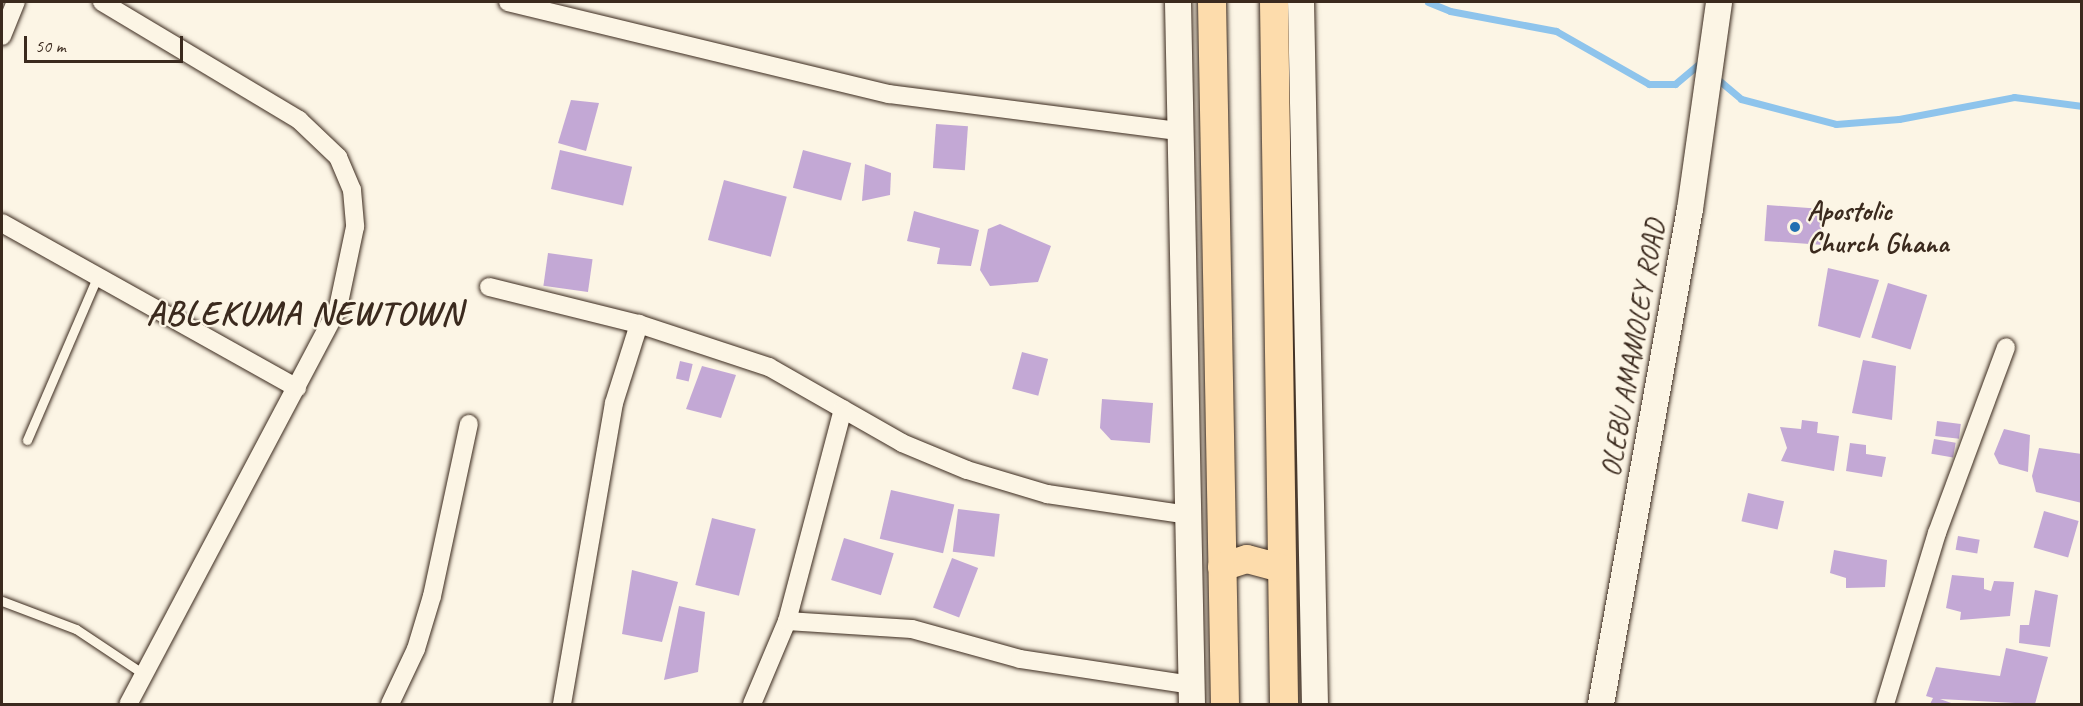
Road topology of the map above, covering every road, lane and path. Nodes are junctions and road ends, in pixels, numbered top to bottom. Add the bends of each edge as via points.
1 (16, 2) edge
2 (102, 2) edge
3 (1178, 2) edge
4 (1212, 2) edge
5 (1274, 2) edge
6 (1301, 2) edge
7 (1719, 2) edge
8 (517, 4) edge
9 (2, 36) edge
10 (1179, 131) junction
11 (2, 223) edge
12 (98, 275) junction
13 (489, 287) dead end
14 (639, 324) junction
15 (2006, 347) dead end
16 (297, 388) junction
17 (843, 409) junction
18 (469, 424) dead end
19 (27, 440) dead end
20 (1189, 514) junction
21 (1222, 567) junction
22 (1280, 568) junction
23 (2, 601) edge
24 (787, 621) junction
25 (145, 675) junction
26 (1192, 695) edge
27 (128, 705) edge
28 (390, 705) edge
29 (562, 705) edge
30 (752, 705) edge
31 (1225, 705) edge
32 (1284, 705) edge
33 (1315, 705) edge
34 (1601, 705) edge
35 (1885, 705) edge

1 - 9 street
2 - 16 street via 298,120 338,157 352,190 355,227 338,308
3 - 10 street
4 - 21 main road
5 - 22 main road
6 - 33 street
7 - 34 street, OLEBU AMAMOLEY ROAD via 1690,209
8 - 10 street via 889,94
10 - 20 street
11 - 12 street
12 - 16 street
12 - 19 lane
13 - 14 street
14 - 17 street via 769,367
14 - 29 street via 614,403
15 - 35 street via 1937,532
16 - 25 street
17 - 20 street via 902,443 1035,491 1137,511
17 - 24 street
18 - 28 street via 432,596 416,649
20 - 26 street
21 - 22 main road via 1248,559
21 - 31 main road
22 - 32 main road
23 - 25 lane via 76,629
24 - 26 street via 912,629 1020,659
24 - 30 street
25 - 27 street

